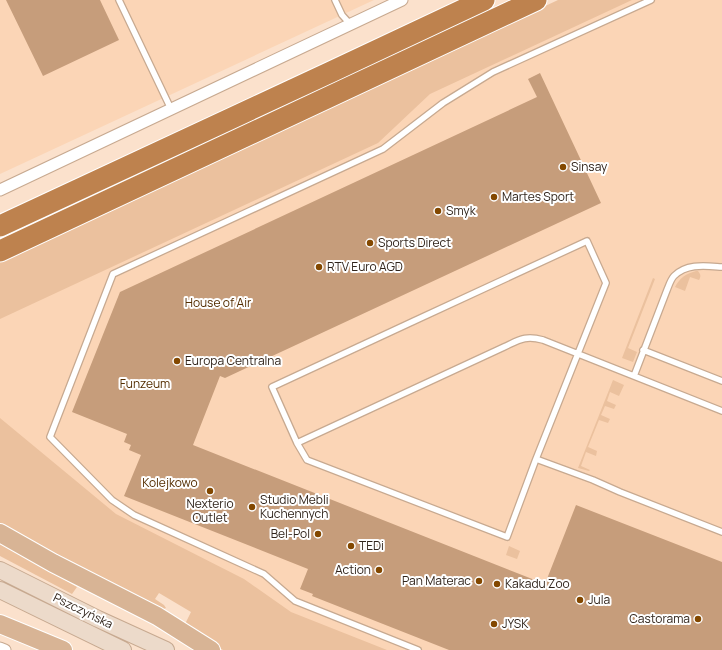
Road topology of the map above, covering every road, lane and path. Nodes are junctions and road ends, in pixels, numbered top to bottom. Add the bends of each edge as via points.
1 (119, 0) edge
2 (335, 0) edge
3 (402, 0) edge
4 (484, 0) edge
5 (536, 0) edge
6 (651, 0) edge
7 (351, 24) junction
8 (171, 110) junction
9 (0, 190) edge
10 (0, 226) edge
11 (0, 251) edge
12 (722, 267) edge
13 (643, 350) junction
14 (578, 354) junction
15 (634, 376) junction
16 (722, 381) edge
17 (722, 411) edge
18 (297, 443) junction
19 (536, 459) junction
20 (722, 532) edge
21 (0, 533) edge
22 (0, 570) edge
23 (0, 590) edge
24 (0, 624) edge
25 (0, 648) edge
26 (4, 650) edge
27 (63, 650) edge
28 (123, 650) edge
29 (166, 650) edge
30 (211, 650) edge
31 (418, 650) edge

1 - 8 lane
2 - 7 lane
3 - 7 street
4 - 10 highway
5 - 11 highway
6 - 31 lane via 493,72 443,103 383,149 113,274 50,437 112,500 134,515 264,574 295,600
7 - 8 street
8 - 9 street
12 - 13 lane via 700,265 685,269 674,276
13 - 15 lane
13 - 16 lane
14 - 15 lane
14 - 18 lane via 543,340 526,338
14 - 18 lane via 606,283 587,241 272,387
14 - 19 lane
15 - 17 lane
18 - 19 lane via 307,460 506,537
19 - 20 lane
21 - 30 main road via 157,616
22 - 29 main road, Pszczyńska
23 - 28 main road, Pszczyńska
24 - 27 main road
25 - 26 street

